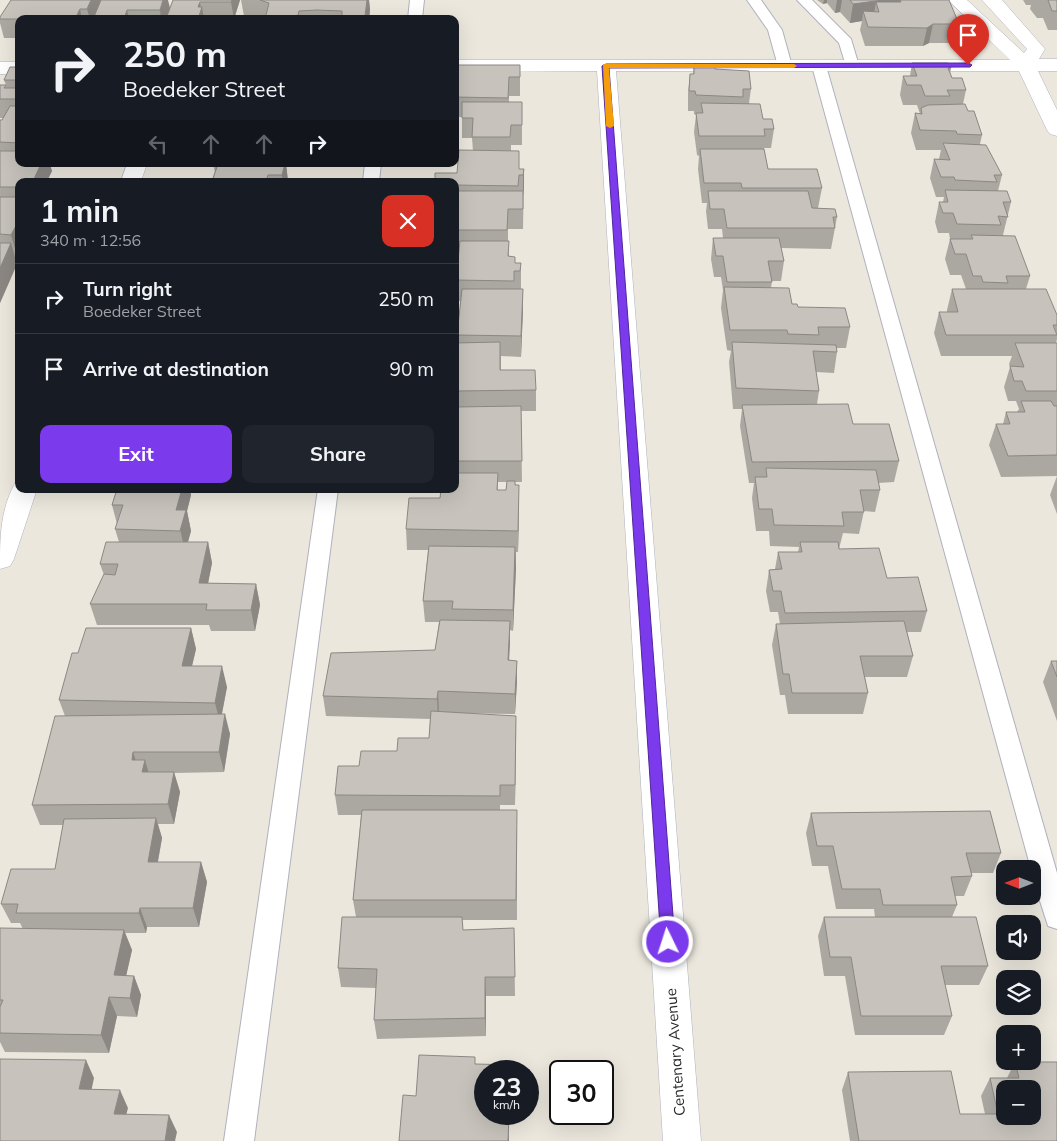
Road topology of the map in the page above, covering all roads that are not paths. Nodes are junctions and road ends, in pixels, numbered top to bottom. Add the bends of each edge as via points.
1 (417, 0) edge
2 (754, 0) edge
3 (804, 0) edge
4 (957, 0) edge
5 (991, 0) edge
6 (415, 15) edge
7 (1026, 65) junction
8 (1057, 65) edge
9 (459, 66) edge
10 (606, 66) junction
11 (785, 66) junction
12 (819, 66) junction
13 (852, 66) junction
14 (0, 68) edge
15 (15, 68) edge
16 (1057, 130) edge
17 (23, 493) edge
18 (327, 493) edge
19 (0, 559) edge
20 (1057, 918) edge
21 (239, 1141) edge
22 (682, 1141) edge

1 - 6 lane
2 - 11 lane via 775,30
3 - 13 lane via 846,42
4 - 7 street
5 - 7 street via 1036,49
7 - 8 street
7 - 13 street
7 - 16 street
9 - 10 street
10 - 11 street
10 - 22 street, Centenary Avenue
11 - 12 street
12 - 13 street
12 - 20 lane
14 - 15 street
17 - 19 street
18 - 21 lane

